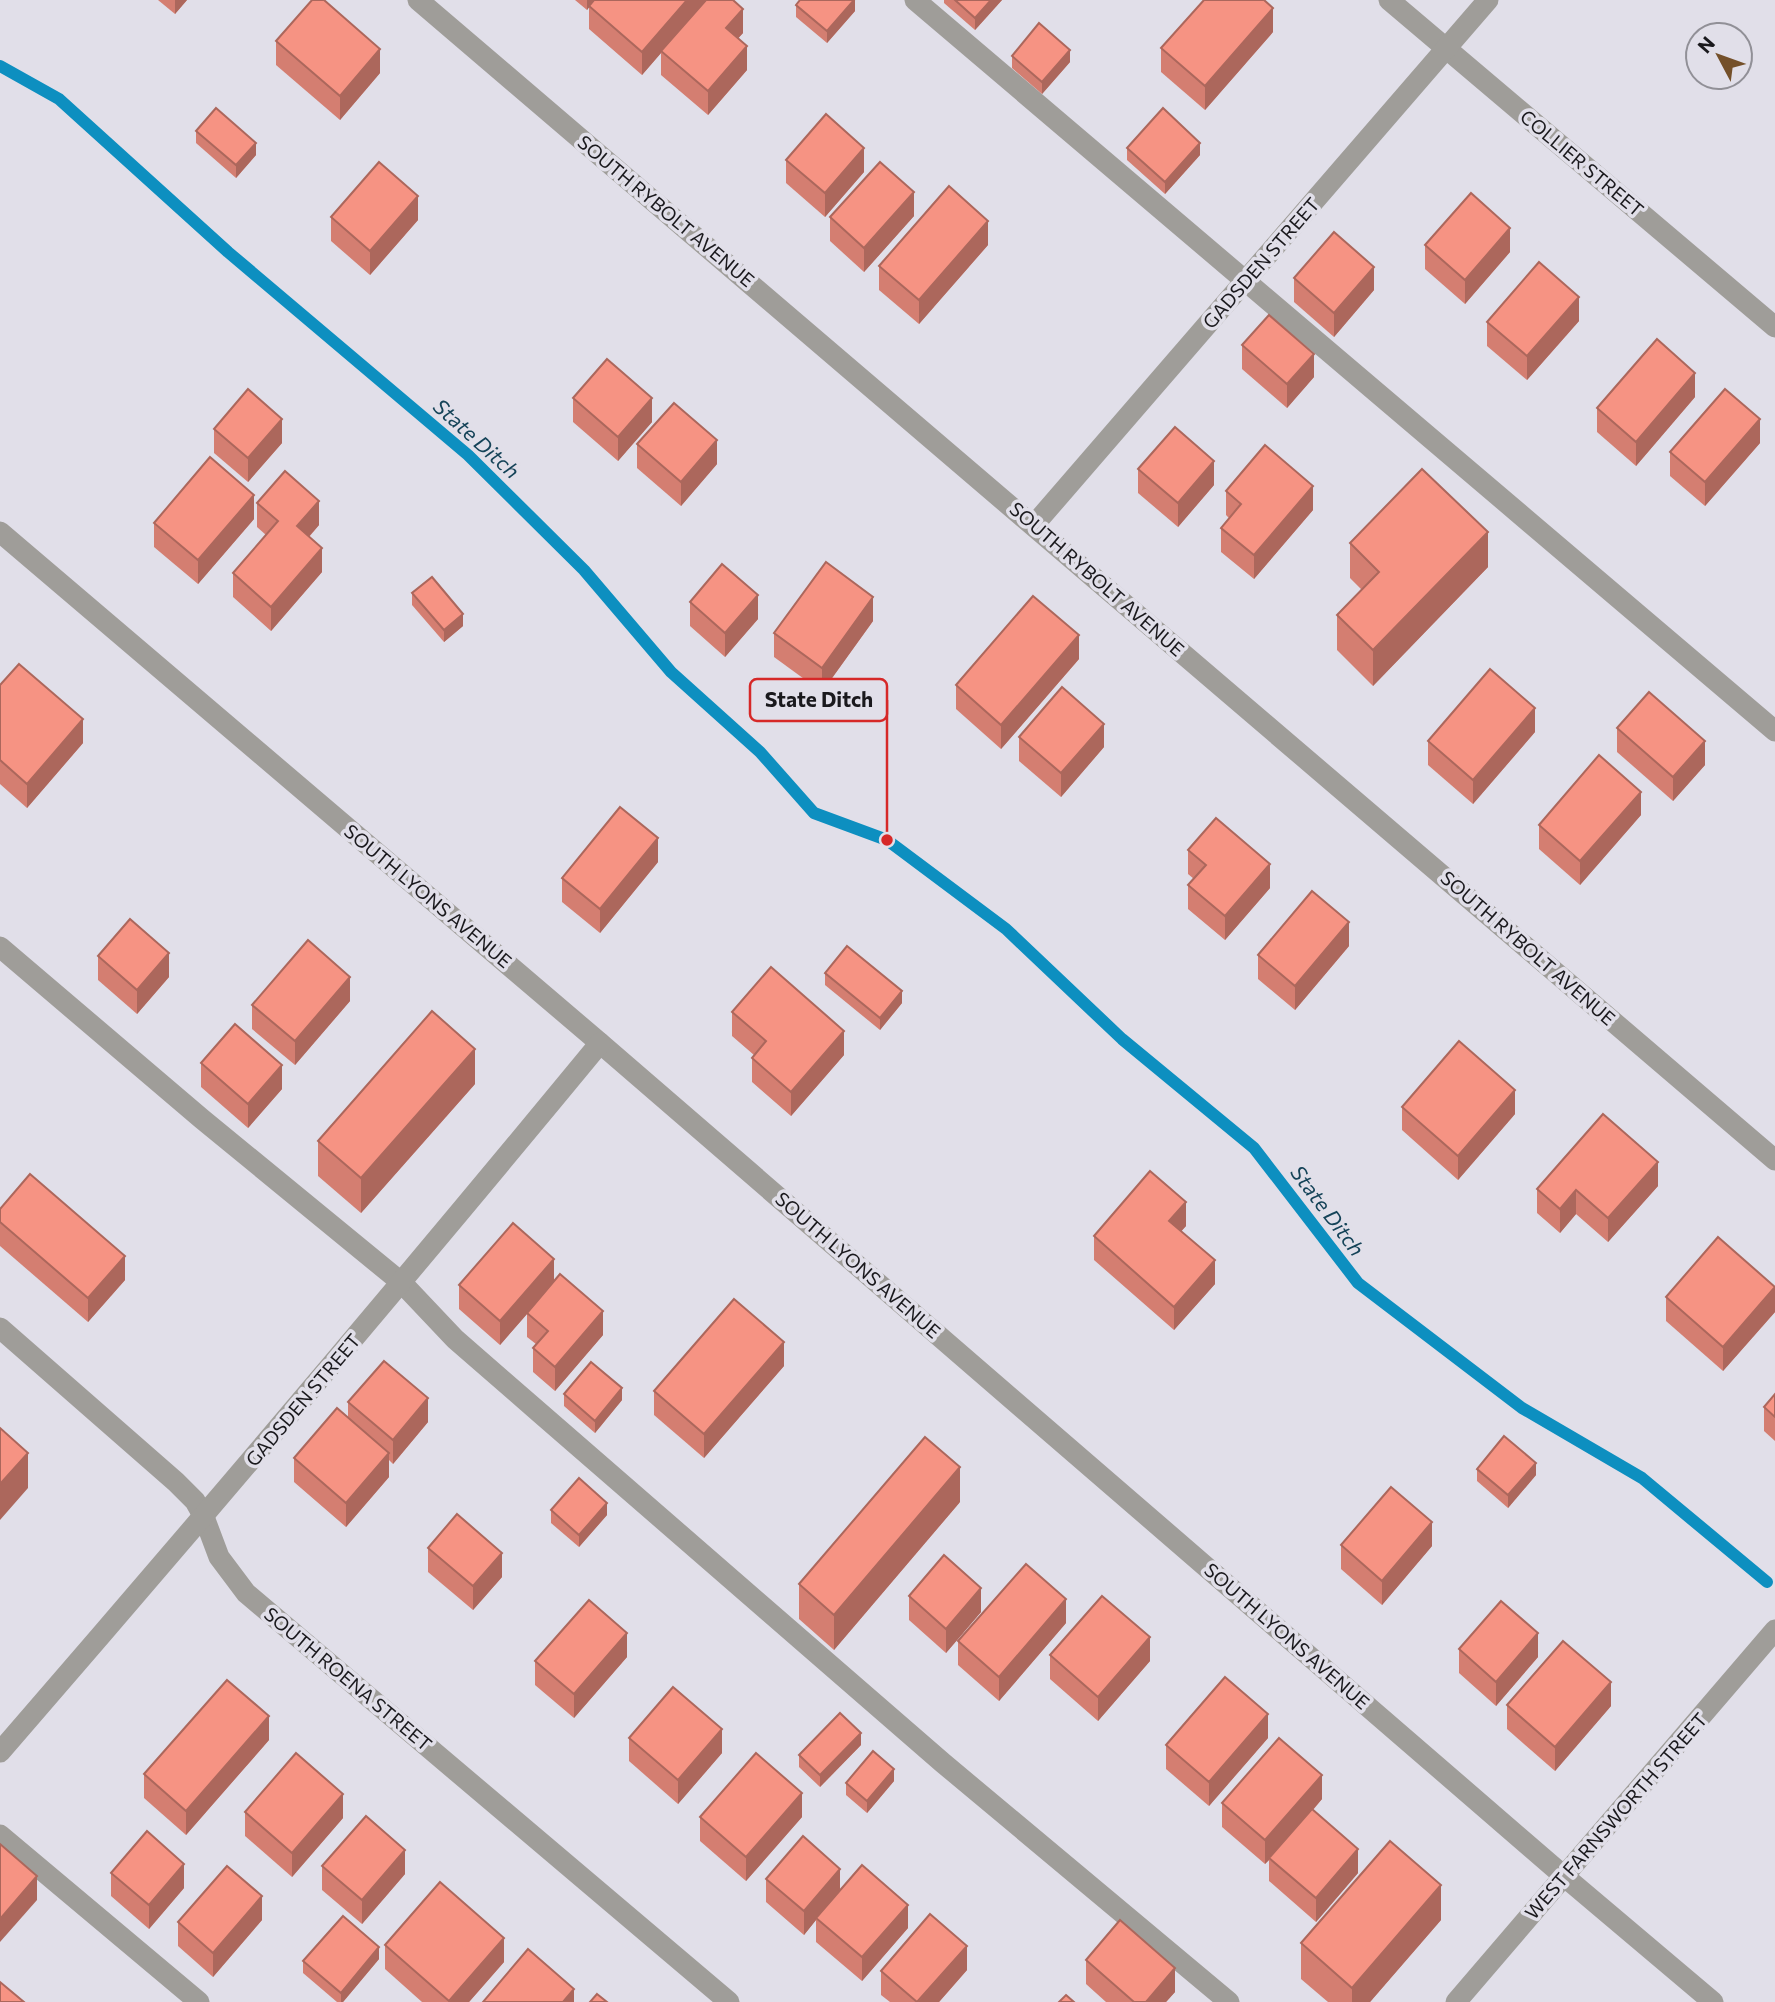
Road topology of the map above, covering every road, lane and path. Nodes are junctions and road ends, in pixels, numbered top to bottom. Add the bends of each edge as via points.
1 (418, 0) edge
2 (915, 0) edge
3 (1389, 0) edge
4 (1488, 0) edge
5 (1447, 48) junction
6 (1246, 280) junction
7 (1775, 327) edge
8 (1034, 525) junction
9 (0, 532) edge
10 (1775, 731) edge
11 (0, 947) edge
12 (600, 1043) junction
13 (1775, 1160) edge
14 (402, 1283) junction
15 (0, 1328) edge
16 (204, 1517) junction
17 (1775, 1630) edge
18 (0, 1752) edge
19 (0, 1835) edge
20 (1565, 1877) junction
21 (199, 2002) edge
22 (729, 2002) edge
23 (1229, 2002) edge
24 (1456, 2002) edge
25 (1713, 2002) edge

1 - 8 street, SOUTH RYBOLT AVENUE
2 - 6 street
3 - 5 street, COLLIER STREET
4 - 5 street, GADSDEN STREET
5 - 6 street, GADSDEN STREET
5 - 7 street, COLLIER STREET
6 - 8 street, GADSDEN STREET
6 - 10 street
8 - 13 street, SOUTH RYBOLT AVENUE
9 - 12 street, SOUTH LYONS AVENUE
11 - 14 street
12 - 14 street, GADSDEN STREET
12 - 20 street, SOUTH LYONS AVENUE
14 - 16 street, GADSDEN STREET
14 - 23 street via 455,1339 540,1413 943,1763
15 - 16 street, SOUTH ROENA STREET via 176,1482
16 - 18 street, GADSDEN STREET
16 - 22 street, SOUTH ROENA STREET via 219,1557 246,1593
17 - 20 street, WEST FARNSWORTH STREET
19 - 21 street
20 - 24 street, WEST FARNSWORTH STREET
20 - 25 street, SOUTH LYONS AVENUE

